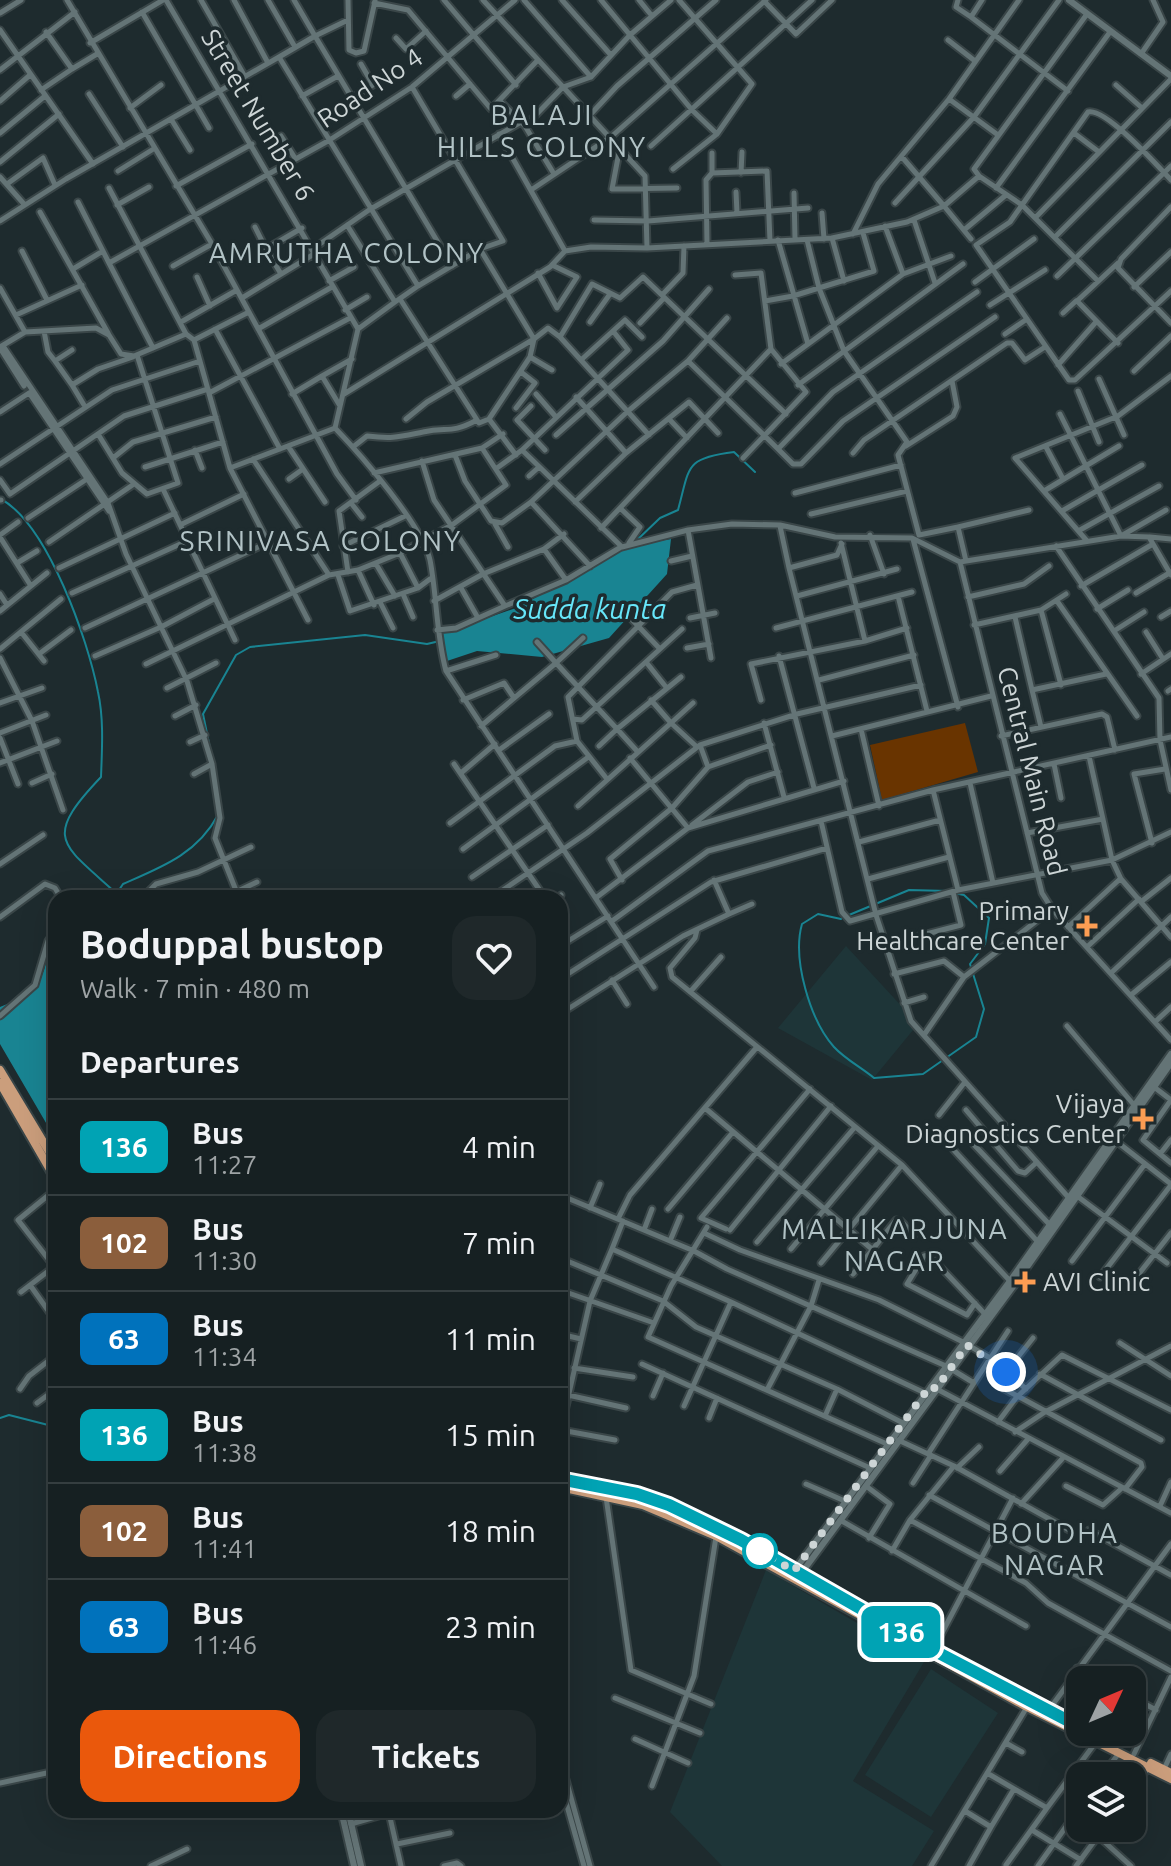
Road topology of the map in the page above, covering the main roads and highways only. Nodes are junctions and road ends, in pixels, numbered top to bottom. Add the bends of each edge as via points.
1 (0, 1070) edge
2 (0, 1083) edge
3 (48, 1150) edge
4 (48, 1166) edge
5 (568, 1481) edge
6 (568, 1489) edge
7 (706, 1527) junction
8 (983, 1680) junction
9 (1028, 1704) junction
10 (1066, 1720) edge
11 (1118, 1746) edge
12 (1167, 1771) edge
13 (1171, 1779) edge

1 - 3 highway
2 - 4 highway
5 - 7 highway via 637,1494
6 - 7 highway via 643,1505
7 - 8 highway
7 - 8 highway
8 - 9 highway
9 - 10 highway
9 - 13 highway
11 - 12 highway

